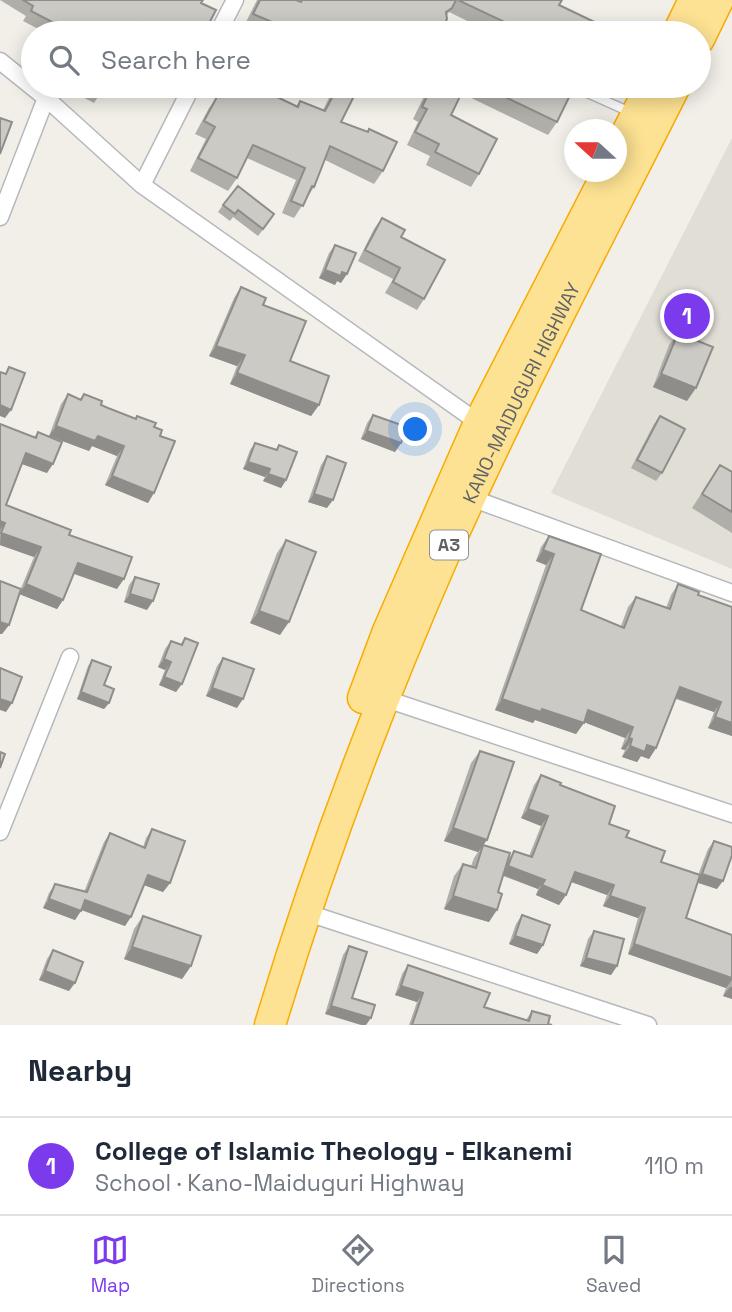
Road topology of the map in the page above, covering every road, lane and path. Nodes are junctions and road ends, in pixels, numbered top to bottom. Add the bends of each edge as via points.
1 (235, 0) edge
2 (694, 0) edge
3 (718, 0) edge
4 (224, 21) edge
5 (684, 21) edge
6 (708, 21) edge
7 (0, 61) edge
8 (21, 78) edge
9 (46, 98) joint
10 (186, 98) edge
11 (598, 98) edge
12 (645, 98) edge
13 (669, 98) edge
14 (636, 115) junction
15 (627, 133) edge
16 (603, 182) edge
17 (142, 185) junction
18 (0, 217) edge
19 (479, 423) junction
20 (471, 498) junction
21 (732, 593) edge
22 (70, 657) dead end
23 (383, 698) junction
24 (732, 814) edge
25 (0, 832) edge
26 (305, 912) junction
27 (251, 1025) edge
28 (270, 1025) edge
29 (648, 1025) edge

1 - 4 street
2 - 5 highway
3 - 6 highway
7 - 8 street
9 - 17 street
9 - 18 street
10 - 17 street
11 - 14 lane
12 - 14 highway
13 - 20 highway, KANO-MAIDUGURI HIGHWAY / A3
14 - 15 highway
16 - 19 highway, KANO-MAIDUGURI HIGHWAY / A3
17 - 19 street
19 - 27 highway, KANO-MAIDUGURI HIGHWAY / A3 via 388,631 315,827
20 - 21 street
20 - 23 highway, KANO-MAIDUGURI HIGHWAY / A3
22 - 25 street
23 - 24 street
23 - 26 highway, KANO-MAIDUGURI HIGHWAY / A3
26 - 28 highway, KANO-MAIDUGURI HIGHWAY / A3
26 - 29 street

